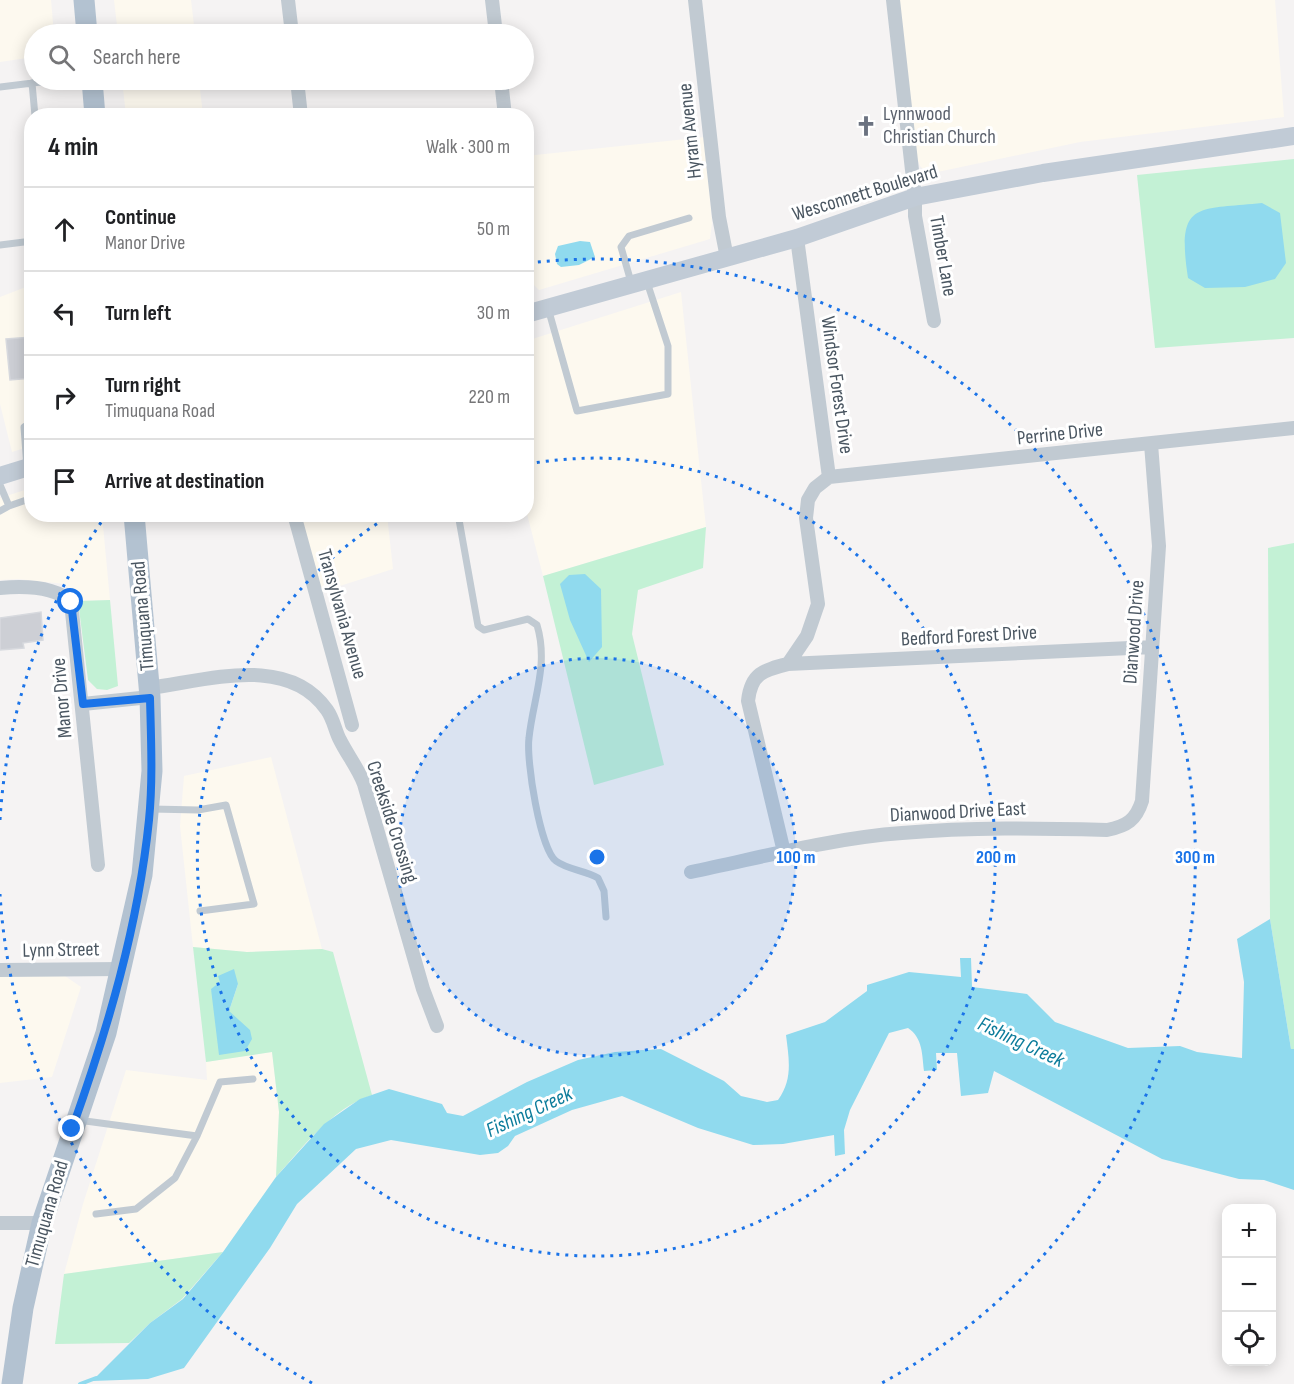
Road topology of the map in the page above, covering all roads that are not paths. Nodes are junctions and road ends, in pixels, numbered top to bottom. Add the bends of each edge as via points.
1 (84, 0) edge
2 (288, 0) edge
3 (492, 0) edge
4 (695, 0) edge
5 (893, 0) edge
6 (86, 24) edge
7 (291, 24) edge
8 (495, 24) edge
9 (24, 84) edge
10 (0, 87) edge
11 (33, 90) edge
12 (93, 90) edge
13 (298, 90) edge
14 (502, 90) edge
15 (34, 108) edge
16 (95, 108) edge
17 (300, 108) edge
18 (504, 108) edge
19 (1294, 136) edge
20 (915, 197) junction
21 (689, 218) dead end
22 (797, 238) junction
23 (24, 242) edge
24 (0, 245) edge
25 (727, 258) junction
26 (640, 283) junction
27 (548, 308) junction
28 (534, 309) edge
29 (934, 321) dead end
30 (1294, 428) edge
31 (1151, 444) junction
32 (24, 472) edge
33 (0, 476) edge
34 (829, 477) junction
35 (0, 485) edge
36 (24, 501) edge
37 (9, 506) junction
38 (0, 511) edge
39 (135, 522) edge
40 (296, 522) edge
41 (459, 522) edge
42 (0, 588) edge
43 (1152, 647) junction
44 (788, 664) junction
45 (150, 693) junction
46 (83, 704) junction
47 (352, 724) dead end
48 (150, 809) junction
49 (1133, 820) joint
50 (784, 852) junction
51 (98, 865) dead end
52 (691, 872) dead end
53 (200, 911) dead end
54 (606, 917) dead end
55 (122, 969) junction
56 (0, 970) edge
57 (437, 1026) dead end
58 (253, 1079) dead end
59 (76, 1120) junction
60 (197, 1136) junction
61 (96, 1214) dead end
62 (0, 1223) edge
63 (42, 1223) junction
64 (12, 1384) edge

1 - 6 main road
2 - 7 street
3 - 8 street
4 - 25 street, Hyram Avenue via 718,217
5 - 20 street, Timber Lane
9 - 10 lane
11 - 15 lane
12 - 16 main road
13 - 17 street
14 - 18 street
19 - 20 street, Wesconnett Boulevard via 1043,172
20 - 22 street, Wesconnett Boulevard
20 - 29 street, Timber Lane
21 - 26 lane via 629,236 621,247
22 - 25 street, Wesconnett Boulevard
22 - 34 street, Windsor Forest Drive
23 - 24 lane
25 - 26 street, Wesconnett Boulevard
26 - 27 street, Wesconnett Boulevard
26 - 27 lane via 668,346 668,394 577,411
27 - 28 street, Wesconnett Boulevard
30 - 31 street, Perrine Drive
31 - 34 street, Perrine Drive
31 - 43 street, Dianwood Drive via 1159,546
32 - 33 street
34 - 44 street, Windsor Forest Drive via 808,500 806,518 818,604 807,636
35 - 37 lane
36 - 37 lane
37 - 38 lane
39 - 45 main road, Timuquana Road
40 - 47 street, Transylvania Avenue
41 - 54 lane via 478,626 484,630 528,619 537,625 542,640 542,664 528,749 542,837 556,862 598,878 604,891
42 - 46 street, Manor Drive via 53,591 71,602
43 - 44 street, Bedford Forest Drive
43 - 49 street, Dianwood Drive via 1142,801
44 - 50 street via 764,670 750,690 748,701
45 - 46 street, Creekside Crossing
45 - 48 main road, Timuquana Road
45 - 57 street, Creekside Crossing via 226,675 264,675 305,690 321,702 364,784
46 - 51 street, Manor Drive
48 - 53 lane via 198,810 226,805 254,904
48 - 55 main road, Timuquana Road via 142,875
49 - 50 street, Dianwood Drive East via 1107,830 1013,827 900,833
50 - 52 street, Dianwood Drive East
55 - 56 street, Lynn Street
55 - 59 main road, Timuquana Road via 106,1033
58 - 60 lane via 219,1082
59 - 60 lane
59 - 63 main road, Timuquana Road
60 - 61 lane via 175,1178 136,1209
62 - 63 street
63 - 64 main road, Timuquana Road

